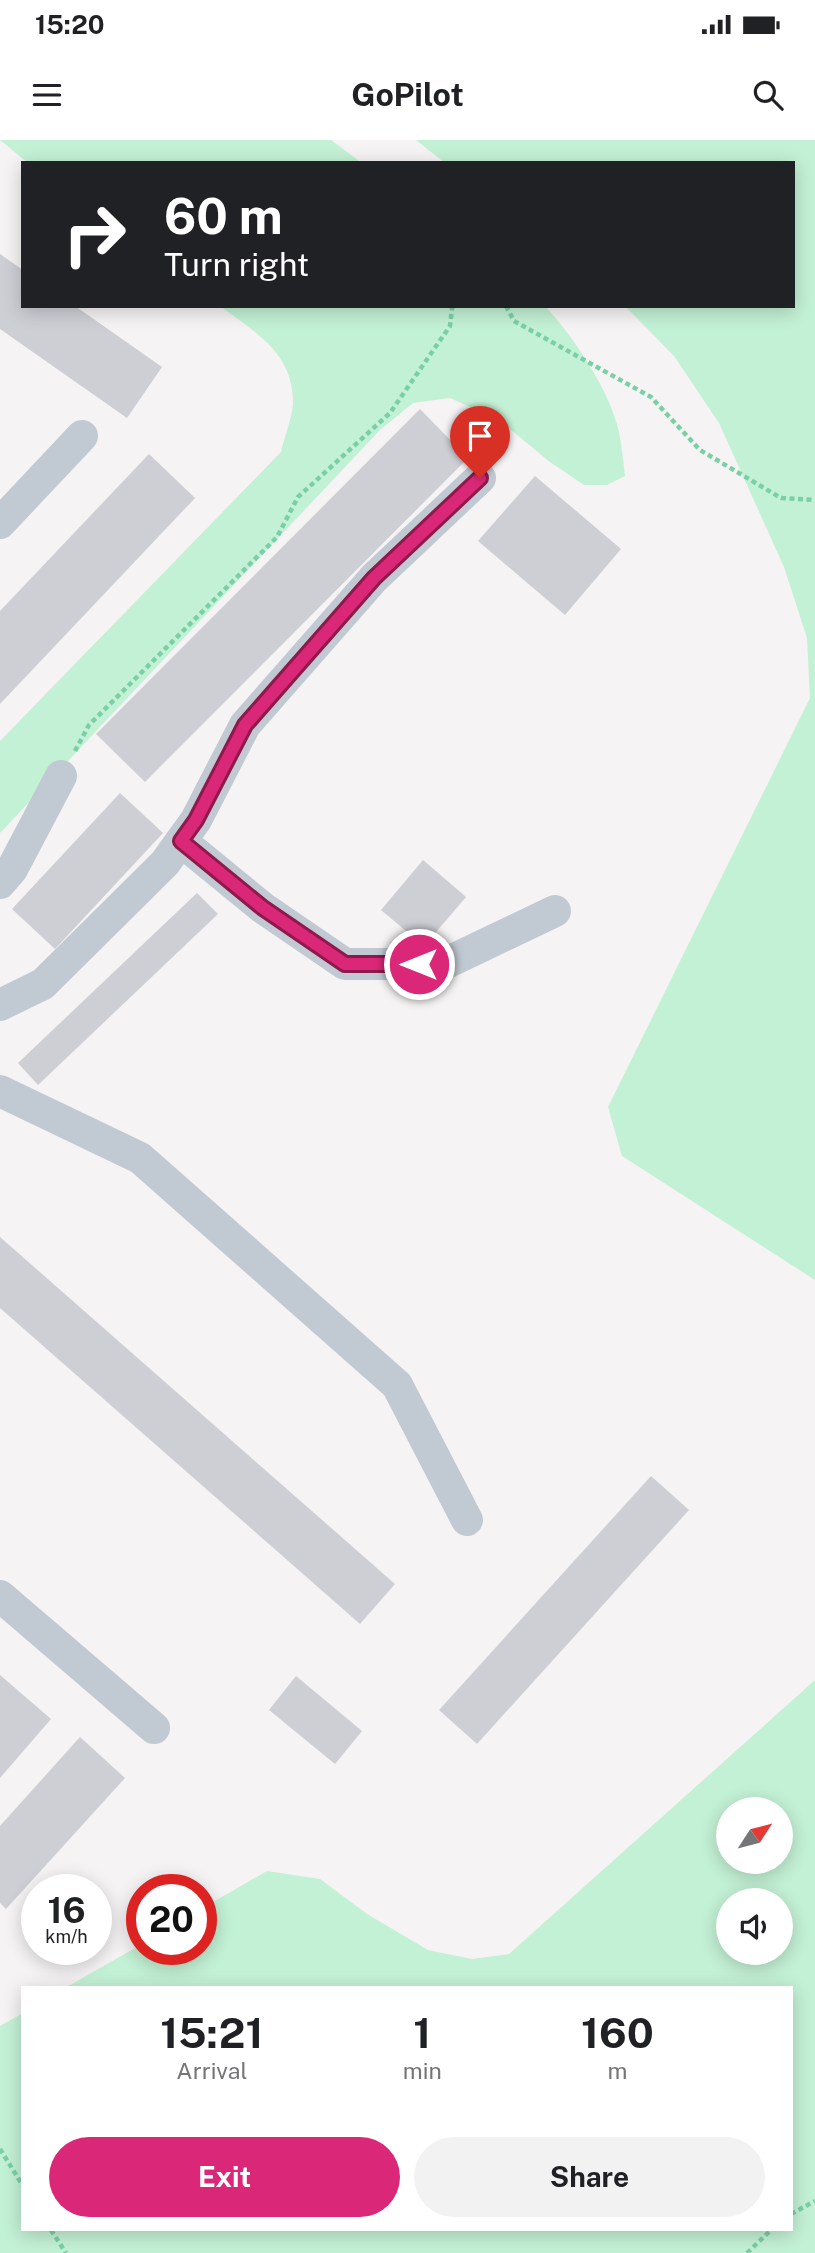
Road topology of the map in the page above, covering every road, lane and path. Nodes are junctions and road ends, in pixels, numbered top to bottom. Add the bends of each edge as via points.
1 (452, 308) edge
2 (507, 308) edge
3 (82, 436) dead end
4 (480, 478) dead end
5 (815, 500) edge
6 (0, 523) edge
7 (61, 776) joint
8 (181, 841) junction
9 (0, 883) edge
10 (555, 911) dead end
11 (0, 1004) edge
12 (0, 1090) edge
13 (467, 1520) dead end
14 (0, 1595) edge
15 (154, 1728) dead end
16 (0, 2149) edge
17 (21, 2183) edge
18 (815, 2201) edge
19 (793, 2213) edge
20 (52, 2231) edge
21 (770, 2231) edge
22 (66, 2253) edge
23 (747, 2253) edge

1 - 7 path via 450,326 390,413 298,497 277,537 89,725
2 - 5 path via 514,321 651,397 700,450 781,498
3 - 6 lane
4 - 8 lane via 374,578 245,725
7 - 9 lane
8 - 10 lane via 263,908 345,964 444,964
8 - 11 lane via 165,863 43,984
12 - 13 lane via 140,1158 397,1385
14 - 15 lane
16 - 17 path
18 - 19 path
20 - 22 path
21 - 23 path

